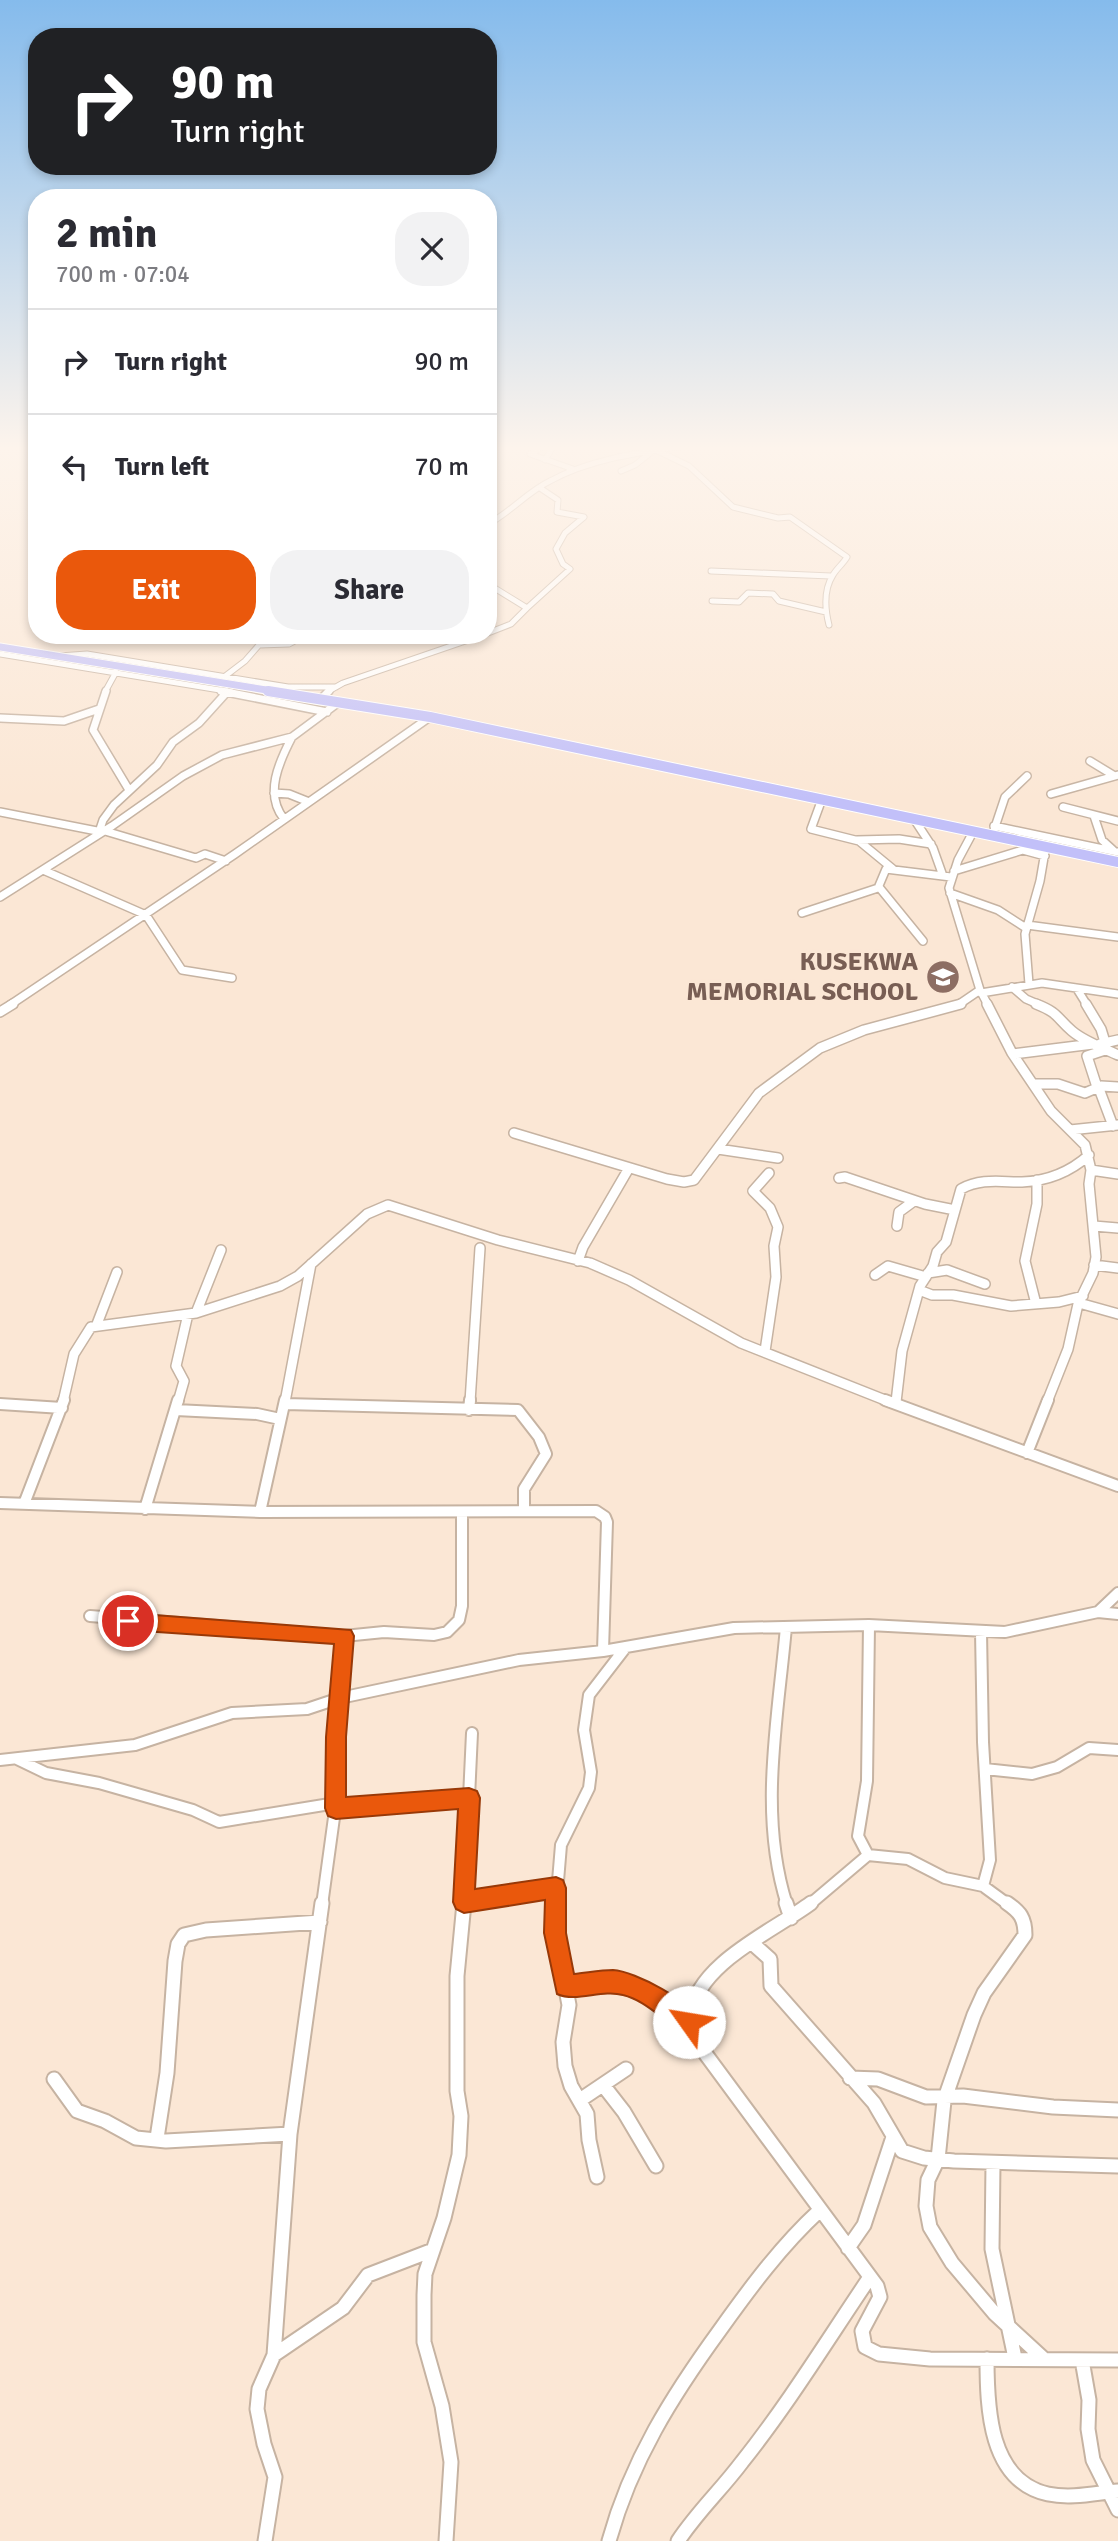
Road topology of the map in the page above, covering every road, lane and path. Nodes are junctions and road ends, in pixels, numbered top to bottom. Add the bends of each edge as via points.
1 (562, 564) edge
2 (841, 564) edge
3 (711, 571) dead end
4 (831, 576) junction
5 (497, 590) edge
6 (712, 601) dead end
7 (527, 608) junction
8 (826, 612) junction
9 (829, 625) dead end
10 (497, 629) edge
11 (289, 644) edge
12 (458, 644) edge
13 (0, 648) edge
14 (0, 654) edge
15 (57, 657) junction
16 (116, 672) junction
17 (224, 677) junction
18 (336, 687) junction
19 (227, 692) junction
20 (321, 699) junction
21 (339, 702) junction
22 (99, 709) junction
23 (327, 712) junction
24 (430, 717) junction
25 (0, 718) edge
26 (292, 737) junction
27 (1090, 761) dead end
28 (1116, 775) edge
29 (1027, 776) dead end
30 (129, 790) junction
31 (274, 793) junction
32 (1051, 794) dead end
33 (822, 799) junction
34 (309, 802) junction
35 (1063, 807) dead end
36 (0, 812) edge
37 (1094, 816) junction
38 (284, 819) junction
39 (914, 819) junction
40 (1118, 821) edge
41 (973, 831) junction
42 (994, 831) junction
43 (102, 832) junction
44 (857, 841) junction
45 (931, 844) junction
46 (1046, 851) junction
47 (1117, 852) edge
48 (226, 861) junction
49 (1118, 862) edge
50 (893, 869) junction
51 (43, 870) junction
52 (949, 875) junction
53 (879, 887) junction
54 (950, 893) junction
55 (0, 897) edge
56 (802, 913) dead end
57 (146, 915) junction
58 (1027, 926) junction
59 (1118, 937) edge
60 (923, 941) dead end
61 (232, 978) dead end
62 (1030, 984) junction
63 (1012, 987) junction
64 (1077, 989) junction
65 (980, 991) junction
66 (1118, 994) edge
67 (0, 1012) edge
68 (1118, 1040) edge
69 (1094, 1045) junction
70 (1105, 1046) junction
71 (1013, 1054) junction
72 (1118, 1055) edge
73 (1033, 1084) junction
74 (1098, 1086) junction
75 (1118, 1087) edge
76 (1116, 1126) edge
77 (1070, 1130) junction
78 (514, 1133) dead end
79 (718, 1149) junction
80 (1089, 1155) junction
81 (778, 1158) dead end
82 (629, 1168) junction
83 (1091, 1170) junction
84 (769, 1173) dead end
85 (1118, 1174) edge
86 (839, 1178) dead end
87 (1037, 1180) junction
88 (914, 1200) junction
89 (955, 1210) junction
90 (897, 1226) dead end
91 (1094, 1226) junction
92 (1118, 1228) edge
93 (480, 1248) dead end
94 (221, 1250) dead end
95 (578, 1261) junction
96 (311, 1264) junction
97 (1094, 1265) junction
98 (1118, 1268) edge
99 (117, 1272) dead end
100 (875, 1275) dead end
101 (927, 1275) junction
102 (985, 1284) dead end
103 (919, 1290) junction
104 (1081, 1299) junction
105 (1036, 1304) junction
106 (192, 1313) junction
107 (1118, 1314) edge
108 (97, 1325) junction
109 (765, 1351) junction
110 (896, 1402) junction
111 (0, 1404) edge
112 (285, 1404) junction
113 (62, 1408) junction
114 (176, 1410) junction
115 (469, 1410) junction
116 (280, 1419) junction
117 (1027, 1453) junction
118 (1118, 1486) edge
119 (0, 1503) edge
120 (24, 1504) junction
121 (145, 1508) junction
122 (524, 1511) junction
123 (260, 1512) junction
124 (462, 1512) junction
125 (1118, 1592) edge
126 (1098, 1612) junction
127 (1118, 1614) edge
128 (90, 1616) dead end
129 (869, 1625) junction
130 (786, 1627) junction
131 (981, 1632) junction
132 (344, 1636) junction
133 (626, 1647) junction
134 (603, 1651) junction
135 (340, 1698) junction
136 (472, 1733) dead end
137 (1118, 1750) edge
138 (17, 1759) junction
139 (0, 1760) edge
140 (985, 1769) junction
141 (469, 1798) junction
142 (336, 1806) junction
143 (868, 1855) junction
144 (983, 1886) junction
145 (556, 1888) junction
146 (464, 1902) junction
147 (791, 1918) junction
148 (320, 1922) junction
149 (751, 1943) junction
150 (565, 1986) junction
151 (689, 2022) junction
152 (626, 2069) dead end
153 (850, 2078) junction
154 (54, 2079) dead end
155 (603, 2085) junction
156 (946, 2095) junction
157 (580, 2100) junction
158 (1118, 2110) edge
159 (290, 2134) junction
160 (893, 2137) junction
161 (157, 2138) junction
162 (937, 2159) junction
163 (993, 2163) junction
164 (656, 2166) dead end
165 (1118, 2166) edge
166 (597, 2177) dead end
167 (819, 2211) junction
168 (848, 2248) junction
169 (433, 2250) junction
170 (870, 2277) junction
171 (1010, 2328) junction
172 (274, 2355) junction
173 (1015, 2358) junction
174 (987, 2359) junction
175 (1044, 2359) junction
176 (1082, 2360) junction
177 (1118, 2360) edge
178 (1113, 2491) edge
179 (1118, 2511) edge
180 (265, 2541) edge
181 (446, 2541) edge
182 (609, 2541) edge
183 (678, 2541) edge

1 - 7 street via 570,569
2 - 4 street
3 - 4 street
4 - 8 street
5 - 7 street
6 - 8 street via 739,602 748,593 769,593 797,607
7 - 10 street via 511,624
8 - 9 street
11 - 17 street via 259,645
12 - 18 street
13 - 15 highway
14 - 16 street
15 - 17 street via 80,653
15 - 20 highway
16 - 19 street
16 - 22 street
17 - 18 street via 288,687
18 - 20 street
19 - 23 street
19 - 30 street
20 - 21 highway
21 - 23 street
21 - 24 highway
22 - 25 street via 64,721
22 - 30 street via 93,734
23 - 26 street
24 - 33 highway
24 - 34 street
26 - 31 street
26 - 43 street via 209,762
27 - 28 street
28 - 32 street
29 - 42 street via 1005,797
30 - 43 street via 110,810
31 - 34 street
31 - 38 street via 273,806
33 - 39 highway
33 - 44 street via 811,829
34 - 38 street
35 - 37 street
36 - 43 street
37 - 40 street
37 - 47 street via 1102,840
38 - 48 street
39 - 41 highway
39 - 45 street
41 - 42 highway
41 - 52 street
42 - 46 highway
42 - 47 street
43 - 48 street via 196,858 205,854
43 - 51 street
44 - 45 street via 899,839
44 - 50 street
45 - 52 street
46 - 49 highway
46 - 52 street via 1023,850
46 - 58 street
48 - 57 street
50 - 52 street
50 - 53 street via 884,870
51 - 55 street
51 - 57 street
52 - 54 street
53 - 56 street
53 - 60 street
54 - 58 street
54 - 65 street
57 - 61 street via 182,970
57 - 67 street
58 - 59 street
58 - 62 street
62 - 63 street
62 - 64 street
63 - 65 street
63 - 69 street via 1026,999 1056,1012 1071,1030
64 - 66 street
64 - 70 street via 1101,1029
65 - 71 street
65 - 79 street via 957,1006 864,1030 820,1048 765,1086
68 - 70 street
69 - 70 street
69 - 71 street
70 - 72 street
70 - 74 street via 1087,1056
71 - 73 street
73 - 74 street via 1058,1084 1085,1093
73 - 77 street
74 - 75 street
74 - 76 street
76 - 77 street
77 - 80 street
78 - 82 street
79 - 81 street
79 - 82 street via 688,1182
80 - 83 street
80 - 87 street via 1071,1171
82 - 95 street
83 - 85 street
83 - 91 street
84 - 109 street via 753,1191 770,1208 778,1227
86 - 88 street
87 - 89 street via 973,1182 961,1189
87 - 105 street via 1037,1204 1025,1261
88 - 89 street
88 - 90 street via 897,1215
89 - 101 street via 946,1242
91 - 92 street
91 - 97 street
93 - 115 street
94 - 106 street
95 - 96 street via 388,1205 367,1214
95 - 109 street via 629,1280 741,1343
96 - 106 street via 280,1286
96 - 112 street
97 - 98 street
97 - 104 street
99 - 108 street
100 - 101 street via 888,1266
101 - 102 street via 947,1270
101 - 103 street
103 - 105 street via 1000,1305
103 - 110 street via 902,1352
104 - 105 street
104 - 107 street
104 - 117 street via 1068,1349
106 - 108 street
106 - 114 street via 176,1366 184,1381
108 - 113 street via 84,1333 75,1351
109 - 110 street
110 - 117 street
111 - 113 street
112 - 115 street
112 - 116 street
113 - 120 street
114 - 116 street
114 - 121 street
115 - 122 street via 519,1410 539,1437 546,1454 524,1489
116 - 123 street
117 - 118 street
119 - 120 street
120 - 121 street
121 - 123 street
122 - 124 street
122 - 134 street via 596,1511 605,1517
123 - 124 street
124 - 132 street via 462,1606 454,1627 434,1635 384,1632
125 - 126 street
126 - 127 street
126 - 131 street via 1005,1632
128 - 132 street
129 - 130 street
129 - 131 street
129 - 143 street via 867,1780 858,1836
130 - 133 street via 734,1628
130 - 147 street via 772,1808 774,1842
131 - 140 street
132 - 135 street
133 - 134 street
133 - 145 street via 589,1695 584,1730 589,1788 561,1845
134 - 135 street via 519,1660
135 - 138 street via 307,1709 232,1713 135,1745
135 - 142 street
136 - 141 street
137 - 140 street via 1089,1748 1058,1767 1032,1774
138 - 139 street
138 - 142 street via 46,1773 99,1783 219,1822
140 - 144 street via 990,1860
141 - 142 street
141 - 146 street
142 - 148 street
143 - 144 street via 908,1859 945,1878
143 - 147 street
144 - 156 street via 1020,1912 1026,1932 980,2000
145 - 146 street
145 - 150 street via 555,1933
146 - 169 street via 457,1976 459,2155
147 - 149 street
148 - 159 street
148 - 161 street via 206,1930 184,1936 175,1961
149 - 151 street via 711,1974 691,2009
149 - 153 street via 769,1959 771,1986
150 - 151 street via 626,1984
150 - 157 street via 569,2005 563,2042 565,2066
151 - 167 street via 701,2051
152 - 155 street
153 - 156 street via 878,2079 918,2096
153 - 160 street via 881,2112
154 - 161 street via 77,2111 105,2121 125,2135
155 - 157 street
155 - 164 street
156 - 158 street
156 - 162 street
157 - 166 street via 587,2114
159 - 161 street
159 - 172 street
160 - 162 street via 908,2155
160 - 168 street via 864,2225
162 - 163 street
162 - 171 street via 926,2195 930,2227 952,2263
163 - 165 street
163 - 171 street via 992,2249
167 - 168 street
167 - 182 street via 783,2247 678,2386 629,2479
168 - 170 street
169 - 172 street via 369,2275 342,2308
169 - 181 street via 425,2274 424,2342 450,2452
170 - 174 street via 880,2297 862,2331 865,2347 878,2354
170 - 183 street via 783,2407
171 - 173 street
171 - 175 street
172 - 180 street via 259,2389 257,2409 275,2477
173 - 174 street
173 - 175 street
174 - 178 street via 989,2424 1012,2471 1031,2489 1046,2494
175 - 176 street
176 - 177 street
176 - 178 street via 1093,2460
178 - 179 street

